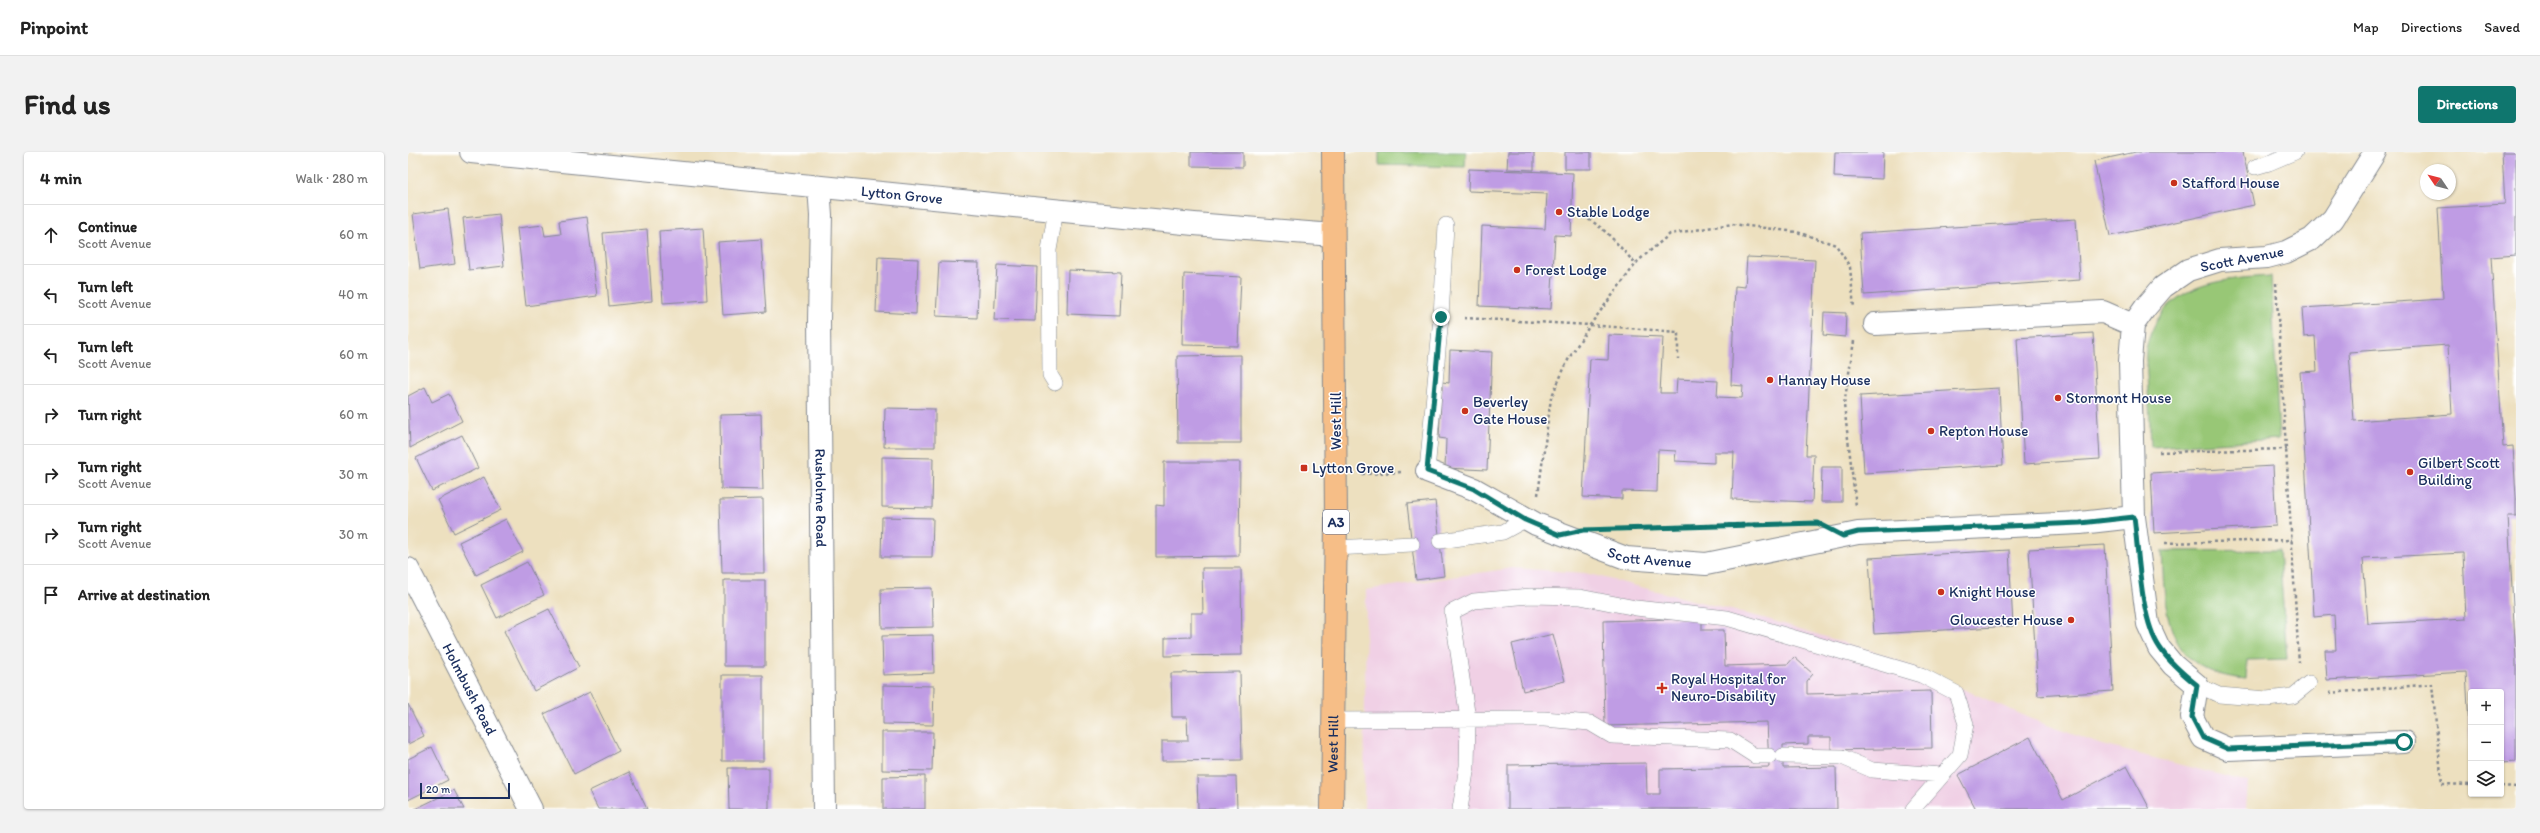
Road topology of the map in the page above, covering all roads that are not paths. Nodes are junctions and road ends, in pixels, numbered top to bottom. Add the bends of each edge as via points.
1 (471, 152) edge
2 (1333, 152) edge
3 (2295, 152) edge
4 (2375, 152) edge
5 (2255, 167) dead end
6 (819, 187) junction
7 (1056, 210) junction
8 (1446, 225) dead end
9 (1333, 236) junction
10 (1875, 324) dead end
11 (2133, 325) junction
12 (1055, 383) dead end
13 (1427, 471) joint
14 (2134, 517) junction
15 (1530, 522) junction
16 (1440, 541) dead end
17 (1412, 544) dead end
18 (1335, 548) junction
19 (408, 569) edge
20 (2197, 685) junction
21 (2302, 689) road end
22 (1468, 719) junction
23 (1332, 720) junction
24 (2404, 742) dead end
25 (1942, 775) junction
26 (531, 809) edge
27 (824, 809) edge
28 (1332, 809) edge
29 (1460, 809) edge
30 (1912, 809) edge

1 - 6 street, Lytton Grove
2 - 9 highway, West Hill / A3
3 - 5 lane
4 - 11 street, Scott Avenue via 2333,219 2312,239 2273,256 2220,260 2188,270 2163,287
6 - 7 street, Lytton Grove
6 - 27 street, Rusholme Road
7 - 9 street, Lytton Grove
7 - 12 lane via 1049,250 1050,375
8 - 13 lane via 1441,317
9 - 18 highway, West Hill / A3 via 1336,357
10 - 11 street via 2103,312
11 - 14 street, Scott Avenue via 2130,361
13 - 15 street, Scott Avenue via 1474,489
14 - 15 street, Scott Avenue via 2080,523 1858,532 1706,564 1626,558
14 - 20 street, Scott Avenue via 2148,624 2159,648
15 - 16 lane via 1503,532
17 - 18 lane
18 - 23 highway, West Hill / A3
19 - 26 street, Holmbush Road
20 - 21 lane via 2219,695 2267,699
20 - 24 street via 2192,717 2203,738 2228,749
22 - 23 lane
22 - 25 lane via 1544,719 1590,723 1612,736 1730,740 1755,756 1842,757 1872,770
22 - 25 lane via 1452,612 1474,601 1530,596 1580,597 1636,608 1727,618 1921,675 1956,693 1966,724 1960,755
22 - 29 lane via 1467,766
23 - 28 highway, West Hill / A3
25 - 30 lane

